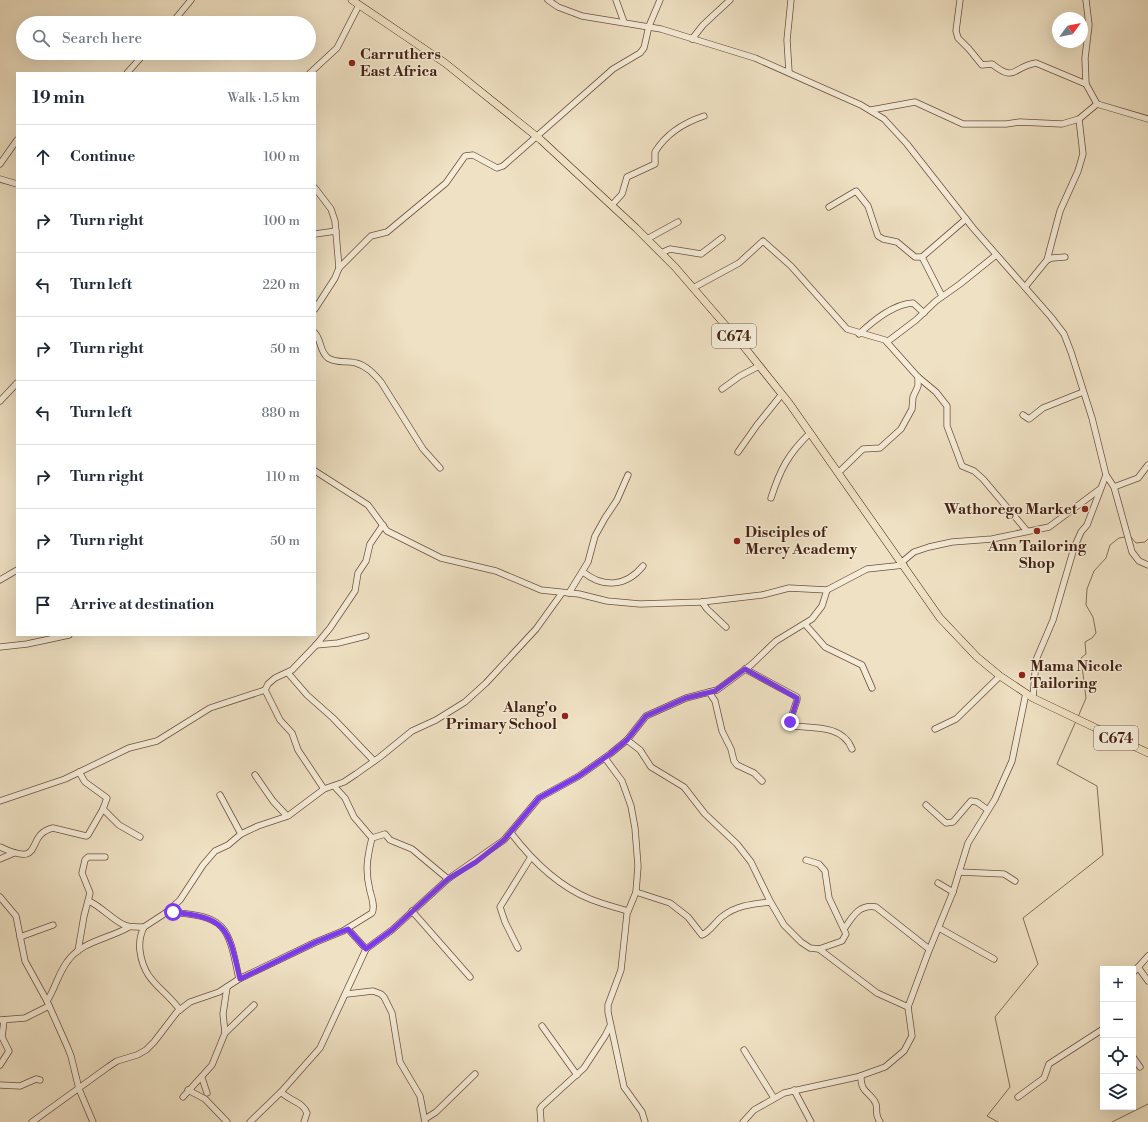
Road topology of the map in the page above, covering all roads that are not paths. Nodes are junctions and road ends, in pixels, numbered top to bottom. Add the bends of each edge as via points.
1 (191, 0) edge
2 (352, 0) edge
3 (548, 0) edge
4 (616, 0) edge
5 (660, 0) edge
6 (730, 0) edge
7 (791, 0) edge
8 (960, 0) edge
9 (1086, 0) edge
10 (359, 5) junction
11 (178, 16) edge
12 (624, 22) junction
13 (649, 26) junction
14 (692, 38) junction
15 (139, 60) edge
16 (128, 72) edge
17 (311, 72) edge
18 (790, 72) junction
19 (1086, 84) junction
20 (1097, 104) junction
21 (871, 110) junction
22 (704, 116) dead end
23 (1079, 119) junction
24 (1148, 119) edge
25 (536, 136) junction
26 (16, 141) edge
27 (0, 164) edge
28 (0, 179) edge
29 (16, 184) edge
30 (316, 189) edge
31 (612, 205) junction
32 (829, 208) dead end
33 (966, 219) junction
34 (678, 222) dead end
35 (336, 232) junction
36 (316, 234) edge
37 (722, 238) dead end
38 (647, 239) junction
39 (661, 253) junction
40 (996, 255) junction
41 (922, 256) junction
42 (1065, 257) dead end
43 (1047, 260) junction
44 (339, 268) junction
45 (1024, 287) junction
46 (693, 288) junction
47 (942, 296) junction
48 (316, 308) edge
49 (924, 313) junction
50 (859, 334) junction
51 (316, 335) edge
52 (887, 342) junction
53 (759, 366) junction
54 (918, 377) junction
55 (16, 384) edge
56 (722, 389) dead end
57 (1084, 392) junction
58 (782, 394) junction
59 (0, 401) edge
60 (1023, 415) dead end
61 (810, 433) junction
62 (738, 452) dead end
63 (1148, 464) edge
64 (440, 468) dead end
65 (316, 472) edge
66 (838, 473) junction
67 (628, 475) dead end
68 (1106, 475) junction
69 (1114, 487) junction
70 (1100, 489) junction
71 (771, 498) dead end
72 (382, 525) junction
73 (1027, 531) junction
74 (903, 563) junction
75 (1148, 565) edge
76 (643, 566) dead end
77 (16, 571) edge
78 (583, 572) junction
79 (0, 580) edge
80 (827, 590) junction
81 (562, 593) junction
82 (569, 593) junction
83 (702, 602) junction
84 (805, 624) junction
85 (726, 627) dead end
86 (64, 636) edge
87 (366, 636) dead end
88 (316, 645) junction
89 (0, 647) edge
90 (745, 669) junction
91 (288, 673) junction
92 (1000, 676) junction
93 (872, 688) dead end
94 (265, 690) junction
95 (709, 692) junction
96 (1031, 695) junction
97 (936, 729) dead end
98 (627, 740) junction
99 (852, 749) dead end
100 (1148, 754) edge
101 (605, 758) junction
102 (374, 762) junction
103 (79, 772) junction
104 (255, 775) dead end
105 (762, 781) dead end
106 (334, 786) junction
107 (324, 789) junction
108 (220, 795) dead end
109 (0, 801) edge
110 (926, 805) dead end
111 (103, 809) junction
112 (988, 810) junction
113 (287, 816) junction
114 (511, 833) junction
115 (241, 834) junction
116 (140, 837) dead end
117 (372, 838) junction
118 (0, 847) edge
119 (14, 853) junction
120 (106, 857) dead end
121 (531, 858) junction
122 (0, 859) edge
123 (806, 860) dead end
124 (959, 872) junction
125 (448, 879) junction
126 (1015, 881) dead end
127 (938, 883) dead end
128 (636, 892) junction
129 (953, 892) junction
130 (0, 897) edge
131 (89, 901) junction
132 (770, 902) junction
133 (412, 911) junction
134 (628, 911) junction
135 (167, 912) junction
136 (53, 925) dead end
137 (129, 927) junction
138 (144, 927) junction
139 (939, 928) junction
140 (348, 929) junction
141 (844, 929) junction
142 (20, 937) junction
143 (518, 948) dead end
144 (366, 949) junction
145 (820, 949) junction
146 (929, 949) junction
147 (78, 951) junction
148 (1148, 956) edge
149 (994, 959) dead end
150 (1138, 967) junction
151 (1136, 969) edge
152 (470, 977) dead end
153 (240, 979) junction
154 (1148, 981) edge
155 (227, 988) junction
156 (346, 994) junction
157 (48, 1004) junction
158 (254, 1005) dead end
159 (908, 1007) junction
160 (180, 1010) junction
161 (2, 1020) edge
162 (542, 1026) dead end
163 (610, 1026) junction
164 (1100, 1031) edge
165 (225, 1033) junction
166 (744, 1050) dead end
167 (1136, 1061) edge
168 (0, 1065) edge
169 (1140, 1067) dead end
170 (475, 1074) dead end
171 (577, 1075) junction
172 (861, 1076) junction
173 (202, 1078) junction
174 (40, 1080) dead end
175 (0, 1085) edge
176 (79, 1089) junction
177 (188, 1090) junction
178 (794, 1090) junction
179 (281, 1092) junction
180 (208, 1093) dead end
181 (183, 1097) dead end
182 (1018, 1097) dead end
183 (774, 1098) junction
184 (875, 1116) junction
185 (425, 1121) edge
186 (32, 1122) edge
187 (93, 1122) edge
188 (227, 1122) edge
189 (250, 1122) edge
190 (304, 1122) edge
191 (541, 1122) edge
192 (645, 1122) edge
193 (743, 1122) edge
194 (810, 1122) edge
195 (870, 1122) edge
196 (880, 1122) edge

1 - 11 street
2 - 10 main road, C674
3 - 12 street via 558,7 582,16
4 - 12 street
5 - 13 street
6 - 14 street
7 - 18 street via 787,40
8 - 19 street via 956,31 958,38 982,66 992,64 1004,74 1009,74 1028,64 1036,63
9 - 19 street via 1089,29 1085,58
10 - 17 street via 337,48
10 - 25 main road, C674 via 444,62
12 - 13 street
13 - 14 street
13 - 25 street via 644,48 640,53 613,69
14 - 18 street
15 - 16 street
18 - 21 street
19 - 20 street
20 - 23 street
20 - 24 street
21 - 23 street via 919,103 970,125 1020,122 1062,124
21 - 33 street via 893,128
22 - 31 street via 685,123 669,135 654,152 655,164 627,177 622,194
23 - 43 street via 1083,154 1060,211
25 - 31 main road, C674
25 - 44 street via 503,166 497,168 473,155 465,156 446,183 387,232 371,236
26 - 27 street
28 - 29 street
30 - 35 street via 331,209
31 - 38 main road, C674
32 - 41 street via 856,191 868,206 878,236 896,242 915,257
33 - 40 street
33 - 41 street
34 - 38 street
35 - 36 street
35 - 44 street
37 - 39 street via 701,254 670,250
38 - 39 main road, C674
39 - 46 main road, C674
40 - 45 street
40 - 47 street
41 - 47 street
42 - 43 street
43 - 45 street
44 - 48 street
45 - 57 street via 1064,334
46 - 50 street via 739,263 763,241 791,266 847,329
46 - 53 main road, C674
47 - 49 street
49 - 50 street via 913,303 907,303 874,320
49 - 52 street
50 - 52 street via 879,337
51 - 64 street via 320,339 323,353 329,359 356,363 373,372 423,449
52 - 54 street
53 - 56 street
53 - 58 main road, C674
54 - 66 street via 912,409 901,429 883,446 863,449
54 - 73 street via 936,392 947,406 947,426 962,466 974,471 983,479
55 - 59 street
57 - 60 street via 1043,408 1029,419
57 - 68 street
58 - 61 main road, C674
58 - 62 street
61 - 66 main road, C674
61 - 71 street via 794,448 785,463
63 - 69 street via 1138,478
65 - 72 street via 368,505
66 - 74 main road, C674
67 - 78 street via 618,500 595,536 591,555
68 - 69 street
68 - 70 street
69 - 75 street via 1128,542 1135,557
70 - 73 street via 1052,525
70 - 96 street via 1087,525 1080,532 1074,548 1053,620 1036,660
72 - 81 street via 387,531 441,558 496,571 541,590
72 - 88 street via 370,544 366,561 358,573 355,591
73 - 74 street via 992,539 952,542 929,547 914,552
74 - 80 street via 867,569
74 - 92 main road, C674 via 940,618 977,657
76 - 78 street via 631,579 615,582 597,581
77 - 79 street
78 - 82 street
80 - 83 street via 793,588 762,595
80 - 84 street via 822,606
81 - 82 street
81 - 102 street via 536,629 473,696 436,720 409,733
82 - 83 street via 627,604
83 - 85 street
84 - 90 street via 776,641
84 - 93 street via 825,647 862,665
86 - 89 street
87 - 88 street
88 - 91 street
90 - 95 street via 717,690
90 - 99 street via 797,698 790,722 792,726 837,732 847,739
91 - 94 street via 275,678
91 - 102 street
92 - 96 main road, C674
92 - 97 street via 956,719
94 - 103 street via 210,708 157,741 129,748
94 - 107 street via 280,720 289,729 298,750
95 - 98 street via 686,698 646,716
95 - 105 street via 715,701 722,731 734,761
96 - 100 main road, C674
96 - 112 street via 1012,760
98 - 101 street
98 - 132 street via 640,750 651,767 684,787 705,814 747,855
101 - 114 street via 539,798
101 - 128 street via 622,781 634,817 638,866
102 - 106 street
103 - 109 street via 31,792
103 - 111 street via 85,782 106,797 107,802
104 - 113 street
106 - 107 street
106 - 117 street via 345,798 354,817
107 - 113 street
108 - 115 street
110 - 112 street via 946,823 953,822 971,801
111 - 116 street via 119,825
111 - 119 street via 87,835 51,828 40,835 29,853
112 - 124 street via 968,843
113 - 115 street via 266,822
114 - 121 street
114 - 125 street via 493,849
115 - 135 street via 232,843 209,856 183,897
117 - 125 street via 385,834 390,840 412,849
117 - 140 street via 366,858 366,871 373,911
118 - 119 street
119 - 122 street
120 - 131 street via 88,857 85,860 82,873 90,890
121 - 134 street via 570,889 590,899
121 - 143 street via 500,907
123 - 141 street via 819,864 825,871 829,898
124 - 126 street via 1004,874
124 - 129 street
125 - 133 street
127 - 129 street
128 - 132 street via 670,903 688,917 702,935 722,917 740,907
128 - 134 street
129 - 139 street
130 - 142 street via 16,916
131 - 137 street
131 - 147 street
132 - 145 street via 784,925 801,942 810,948
133 - 144 street
133 - 152 street
134 - 163 street via 621,970 608,1005
135 - 138 street
135 - 153 street via 200,916 218,922 231,940
136 - 142 street
137 - 138 street
137 - 147 street
138 - 160 street via 140,948 144,971 170,996
139 - 146 street
139 - 149 street
140 - 144 street
140 - 153 street
141 - 145 street via 846,937 842,941
141 - 146 street via 860,908 867,905 876,907
142 - 157 street via 25,961
144 - 156 street
145 - 159 street via 877,993
146 - 159 street
147 - 157 street via 66,963
148 - 150 street
150 - 151 street
150 - 154 street
153 - 155 street
155 - 160 street via 195,1000
155 - 165 street via 223,1014
156 - 179 street via 320,1048
156 - 185 street via 373,991 384,997 392,1013 400,1062 420,1096
157 - 161 street via 25,1018
157 - 176 street via 71,1056
158 - 165 street
159 - 172 street via 912,1036 904,1051 885,1067
160 - 176 street via 146,1050 117,1061
161 - 168 street via 2,1037 9,1051
162 - 171 street
163 - 171 street via 590,1060
163 - 192 street via 624,1087 642,1112
164 - 182 street via 1049,1064 1044,1078
165 - 173 street via 212,1066
166 - 183 street
167 - 169 street
170 - 185 street
171 - 191 street via 542,1106
172 - 178 street
172 - 184 street via 863,1089 875,1104
173 - 177 street
173 - 180 street
174 - 175 street via 35,1079 20,1086
176 - 186 street
176 - 187 street
177 - 181 street
177 - 188 street via 205,1099
178 - 183 street
178 - 194 street
179 - 189 street
179 - 190 street via 287,1098 301,1104 307,1113
183 - 193 street via 754,1110
184 - 195 street
184 - 196 street

